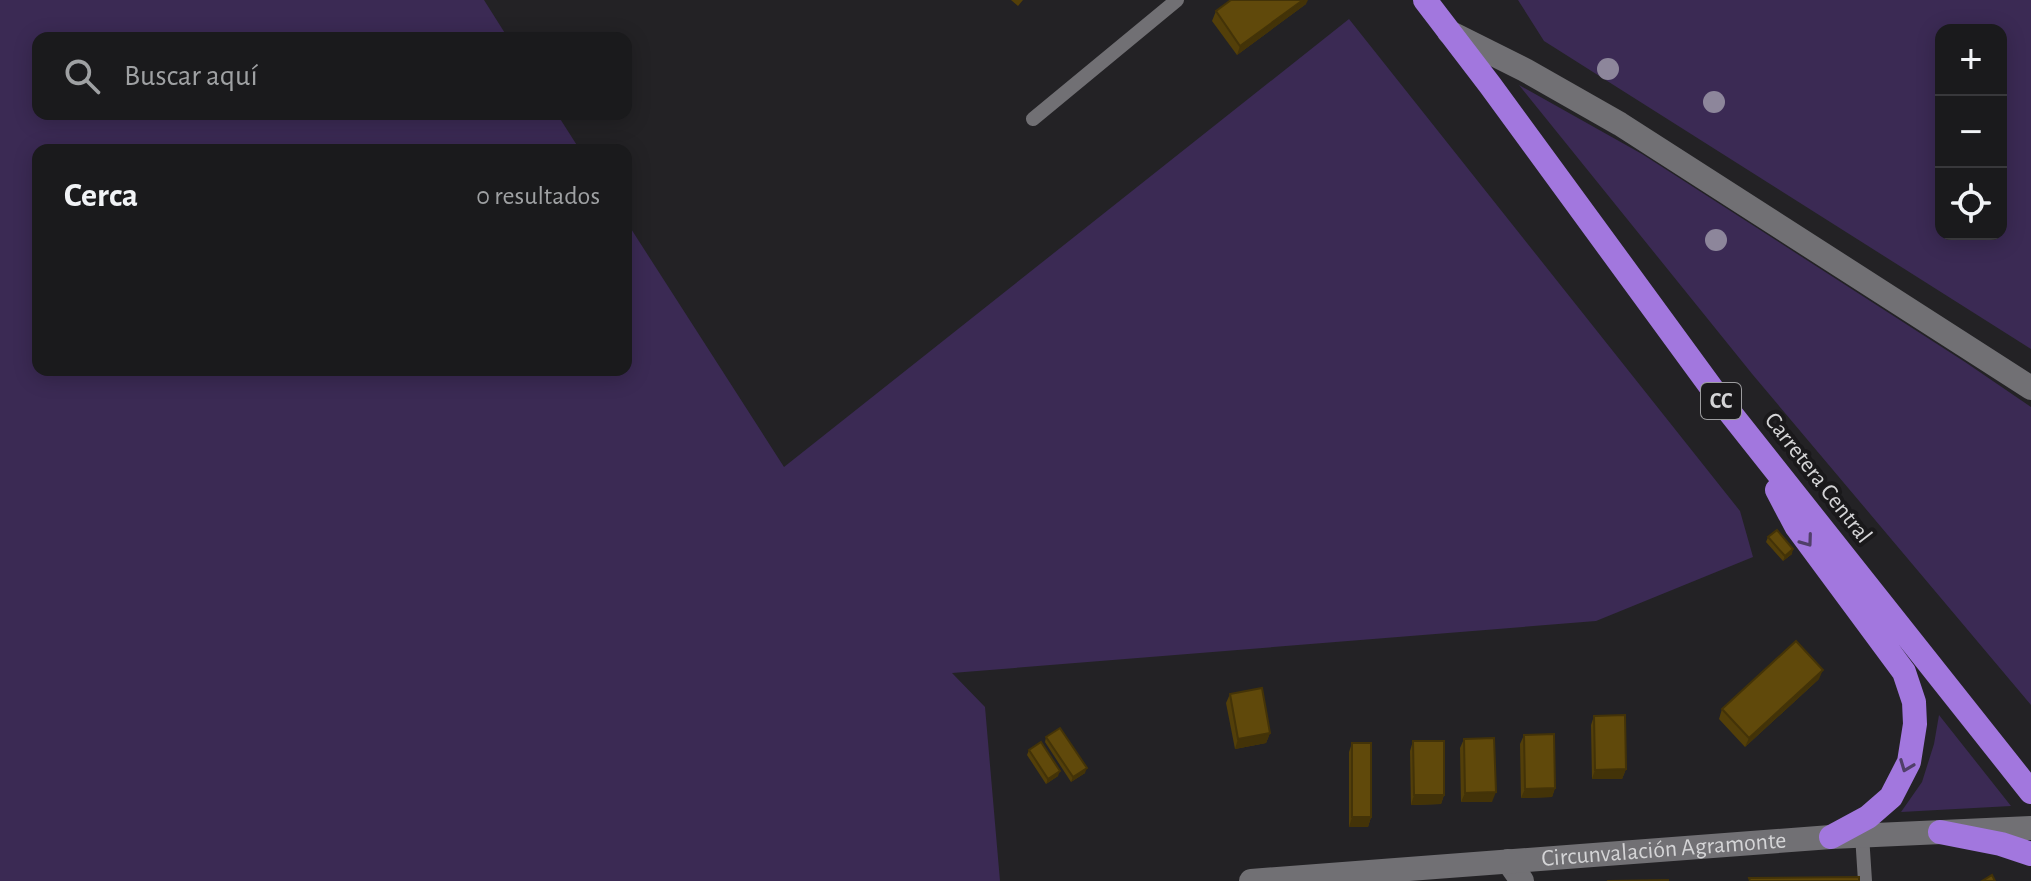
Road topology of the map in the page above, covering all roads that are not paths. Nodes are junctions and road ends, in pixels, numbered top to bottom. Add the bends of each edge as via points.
1 (1177, 0) edge
2 (1425, 0) edge
3 (1449, 32) junction
4 (1033, 119) dead end
5 (2031, 388) edge
6 (1740, 425) junction
7 (2031, 792) edge
8 (2031, 828) edge
9 (1940, 832) junction
10 (1862, 835) junction
11 (1831, 837) junction
12 (2031, 854) edge
13 (1515, 871) edge
14 (1251, 881) edge
15 (1865, 881) edge

1 - 4 lane
2 - 3 highway, Carretera Central / CC
3 - 5 main road via 1620,124
3 - 6 highway, Carretera Central / CC
6 - 7 highway, Carretera Central / CC
6 -> 11 highway via 1796,526 1904,672 1914,702 1909,762 1891,797
8 - 9 main road, Circunvalación Agramonte
9 - 10 main road, Circunvalación Agramonte
9 - 12 highway
10 - 11 main road, Circunvalación Agramonte
10 - 15 lane
11 - 13 main road, Circunvalación Agramonte
13 - 14 main road, Circunvalación Agramonte

